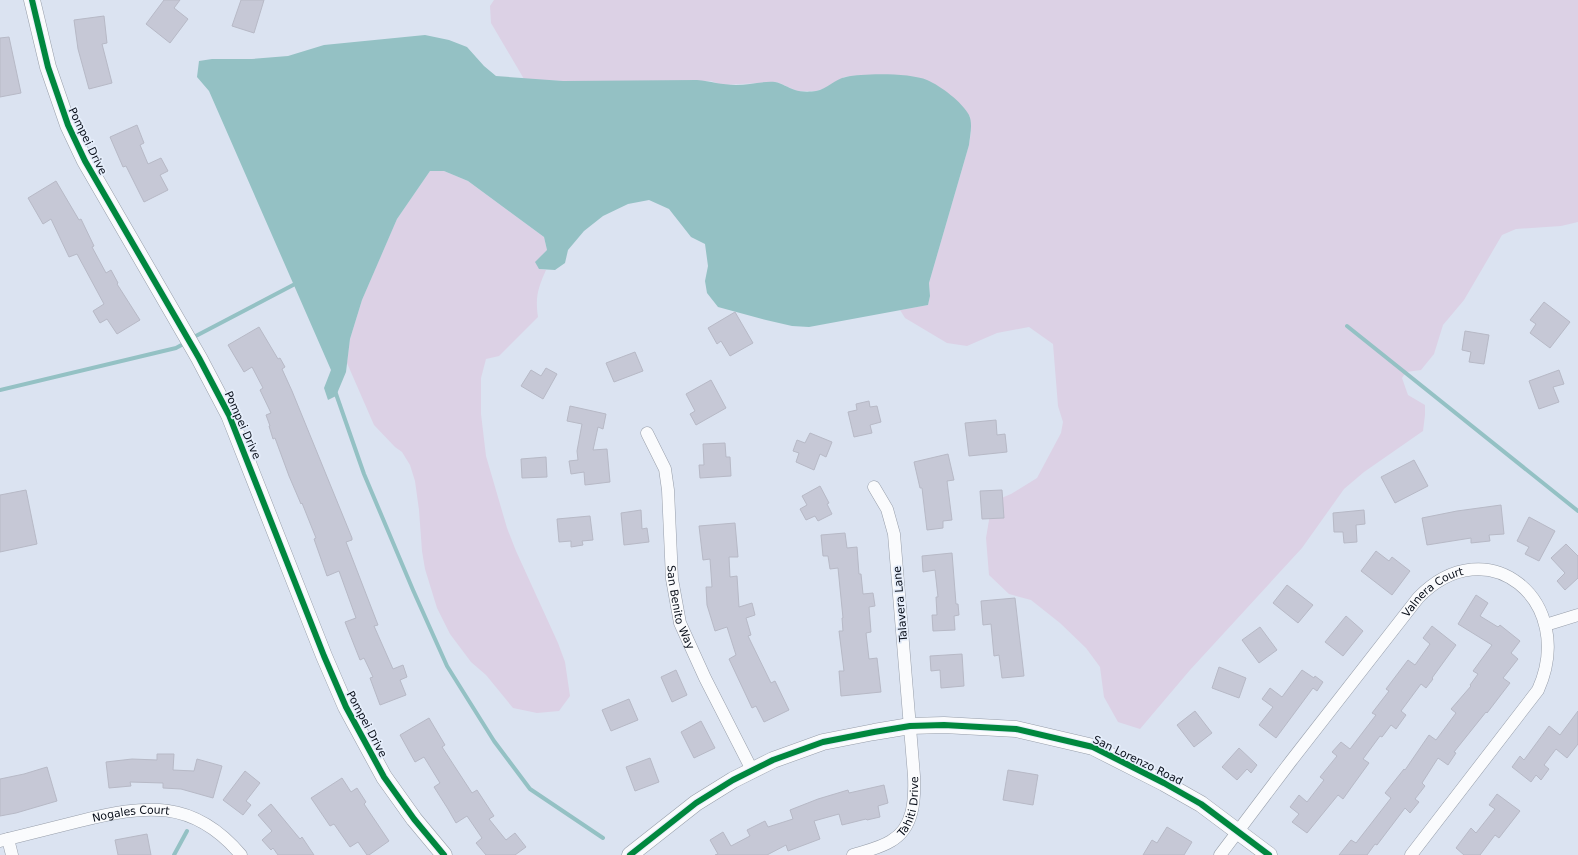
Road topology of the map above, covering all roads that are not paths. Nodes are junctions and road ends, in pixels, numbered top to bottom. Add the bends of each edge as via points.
1 (32, 0) edge
2 (647, 433) dead end
3 (874, 487) dead end
4 (1578, 615) edge
5 (1552, 623) junction
6 (910, 726) junction
7 (752, 770) junction
8 (1238, 832) junction
9 (4, 840) edge
10 (12, 855) edge
11 (241, 855) edge
12 (444, 855) edge
13 (630, 855) edge
14 (853, 855) edge
15 (1220, 855) edge
16 (1269, 855) edge
17 (1411, 855) edge

1 - 12 street, Pompei Drive via 54,87 76,143 199,358 237,432 346,707 384,776 414,819
2 - 7 street, San Benito Way via 665,469 672,579 680,623
3 - 6 street, Talavera Lane via 887,509 894,534
4 - 5 street
5 - 8 street, Valnera Court via 1537,596 1511,576 1492,570 1470,570 1458,572 1438,581 1418,598
5 - 17 street, Valnera Court via 1554,636 1551,664 1546,677
6 - 7 street, San Lorenzo Road via 823,742
6 - 8 street, San Lorenzo Road via 944,725 1016,730 1093,747 1164,782
6 - 14 street, Tahiti Drive via 915,786 911,814 903,830 892,841
7 - 13 street, San Lorenzo Road via 696,803
8 - 15 street, Valnera Court
8 - 16 street, San Lorenzo Road
9 - 10 street, Nogales Court
9 - 11 street, Nogales Court via 116,812 154,809 182,814 208,825

